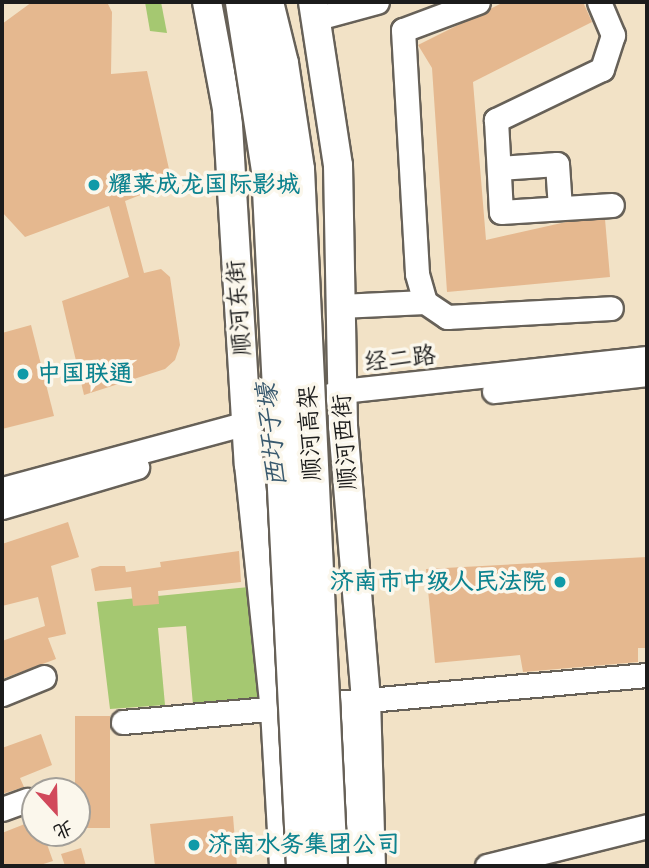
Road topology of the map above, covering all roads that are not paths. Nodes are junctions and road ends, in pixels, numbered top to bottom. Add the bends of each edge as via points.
1 (208, 2) edge
2 (227, 2) edge
3 (242, 2) edge
4 (266, 2) edge
5 (286, 2) edge
6 (377, 2) edge
7 (478, 2) edge
8 (599, 2) edge
9 (314, 7) edge
10 (499, 168) junction
11 (612, 205) dead end
12 (559, 208) junction
13 (425, 302) junction
14 (341, 306) junction
15 (611, 308) dead end
16 (647, 358) edge
17 (647, 374) edge
18 (342, 391) junction
19 (246, 423) junction
20 (2, 489) edge
21 (2, 507) edge
22 (647, 675) edge
23 (44, 677) dead end
24 (2, 694) edge
25 (366, 699) junction
26 (304, 709) junction
27 (123, 722) dead end
28 (21, 802) edge
29 (2, 809) edge
30 (647, 826) edge
31 (284, 866) edge
32 (303, 866) edge
33 (330, 866) edge
34 (356, 866) edge
35 (371, 866) edge
36 (487, 866) edge

1 - 19 main road, 顺河东街 via 228,109
2 - 26 highway, bridge via 252,169 277,546
3 - 26 highway, 顺河高架, bridge via 268,170
4 - 26 highway, 顺河高架, bridge via 282,63 297,169
5 - 26 highway, bridge via 298,50 316,178 330,538 331,628
6 - 9 street
7 - 13 street via 403,30 417,274
8 - 10 street via 613,36 602,69 496,120
9 - 14 main road, 顺河西街 via 338,164
10 - 12 street via 557,164
10 - 12 street via 501,221
11 - 12 street
13 - 14 street
13 - 15 street via 447,317
14 - 18 main road, 顺河西街
16 - 18 street, 经二路
17 - 18 street, 经二路 via 372,405 351,401
18 - 19 street
18 - 25 main road, 顺河西街
19 - 20 street
19 - 21 street via 213,443
19 - 26 main road, 顺河东街
22 - 25 street
23 - 24 street
25 - 26 street
25 - 35 main road, 顺河西街
26 - 27 street
26 - 31 main road, 顺河东街
26 - 32 highway, 顺河高架, bridge
26 - 33 highway, 顺河高架, bridge
26 - 34 street via 350,706
28 - 29 street
30 - 36 street

